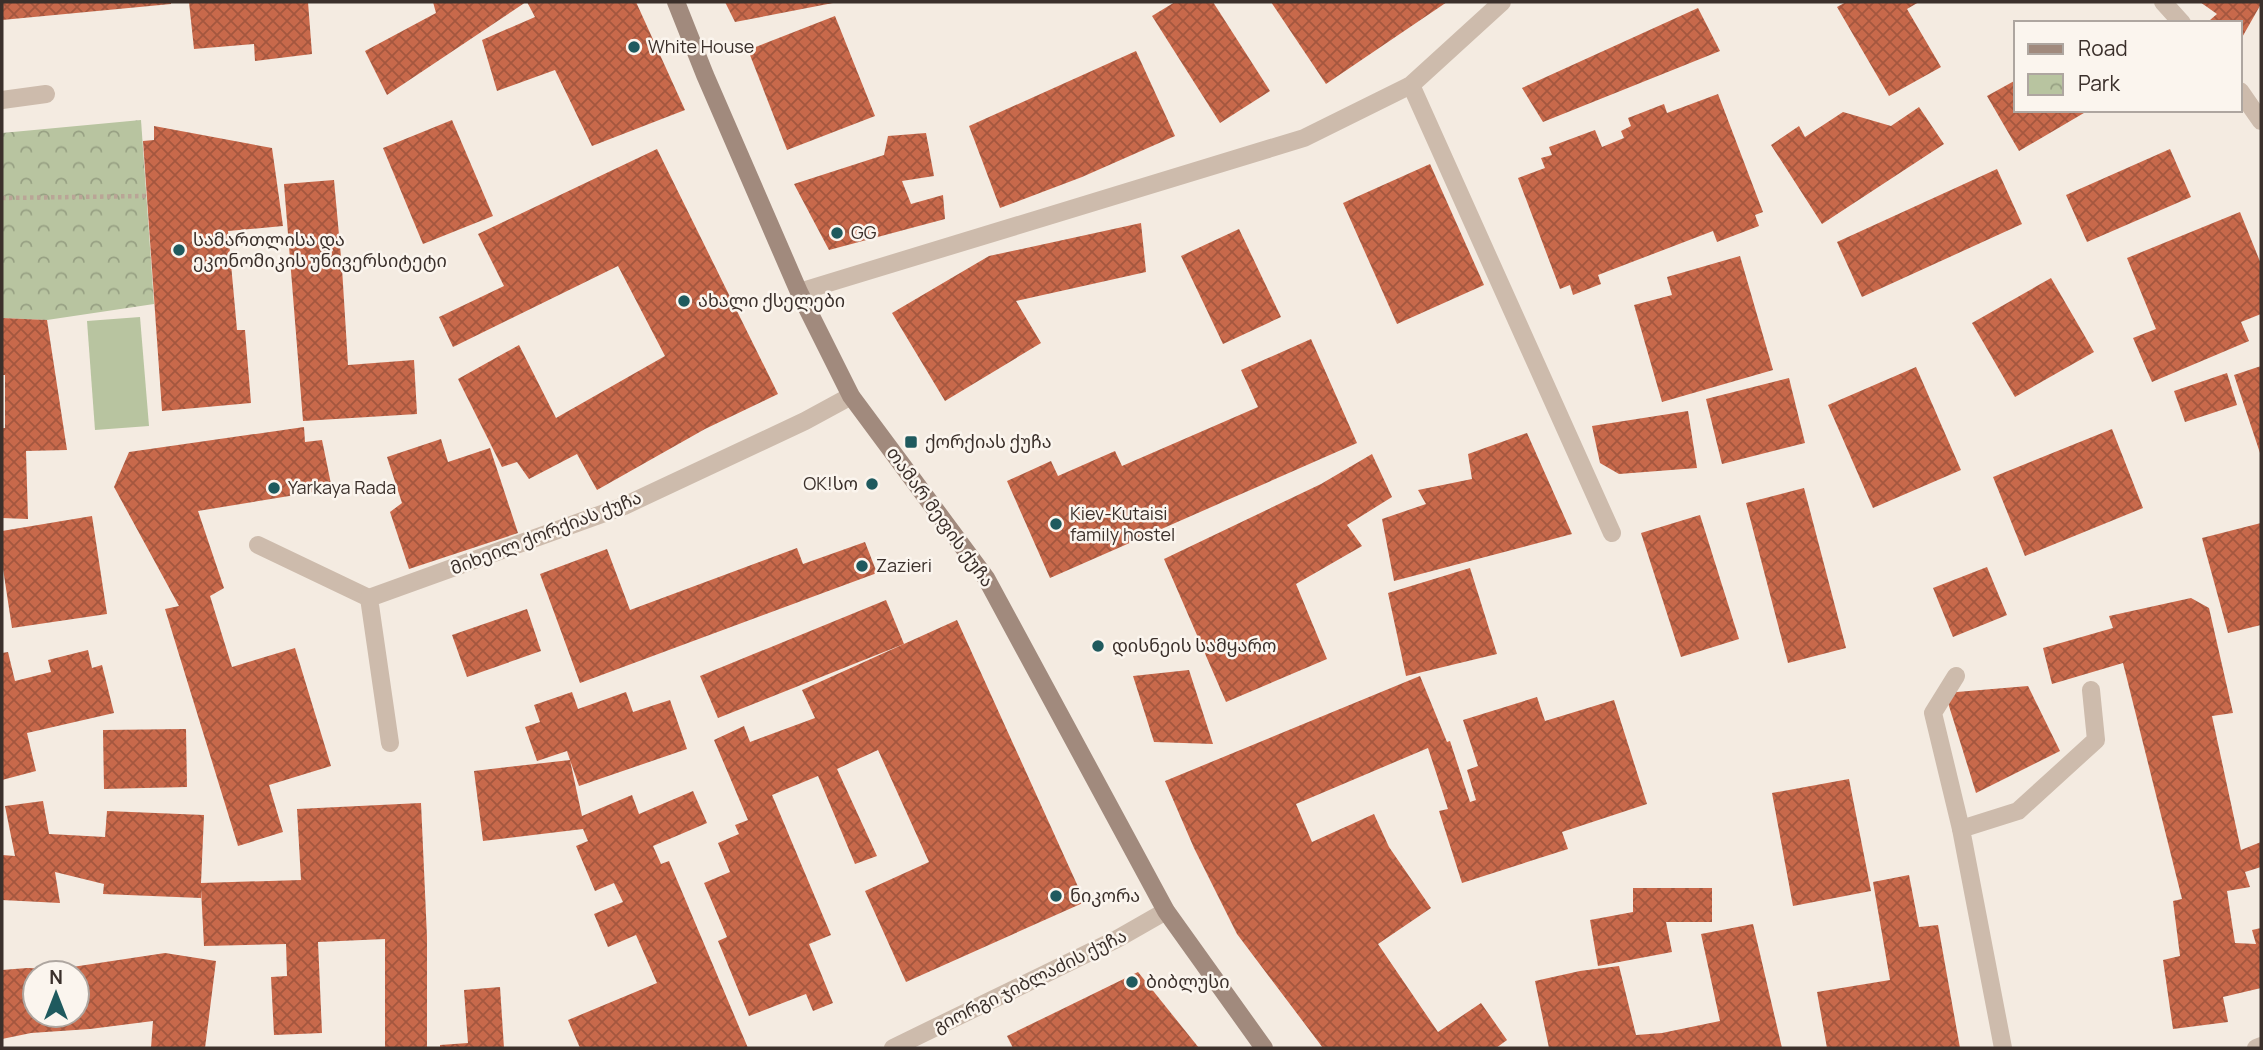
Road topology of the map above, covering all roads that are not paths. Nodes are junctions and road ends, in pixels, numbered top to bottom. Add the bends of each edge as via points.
1 (676, 2) edge
2 (1502, 2) edge
3 (2163, 2) edge
4 (2180, 21) edge
5 (1411, 85) junction
6 (46, 93) dead end
7 (2242, 94) edge
8 (2, 100) edge
9 (2261, 121) edge
10 (799, 292) junction
11 (851, 396) junction
12 (1612, 533) dead end
13 (258, 545) dead end
14 (369, 598) junction
15 (1956, 676) dead end
16 (2091, 690) dead end
17 (390, 743) dead end
18 (1961, 829) junction
19 (1166, 911) junction
20 (893, 1048) edge
21 (1264, 1048) edge
22 (2003, 1048) edge

1 - 10 main road, თამარ მეფის ქუჩა
2 - 5 street
3 - 4 street
5 - 10 street via 1304,138
5 - 12 street
6 - 8 street
7 - 9 street
10 - 11 main road, თამარ მეფის ქუჩა
11 - 14 street, მიხეილ ქორქიას ქუჩა via 624,506
11 - 19 main road, თამარ მეფის ქუჩა via 986,578
13 - 14 street
14 - 17 street
15 - 18 street via 1934,713
16 - 18 street via 2096,740 2018,811
18 - 22 street
19 - 20 street, გიორგი ჯიბლაძის ქუჩა
19 - 21 main road, თამარ მეფის ქუჩა

